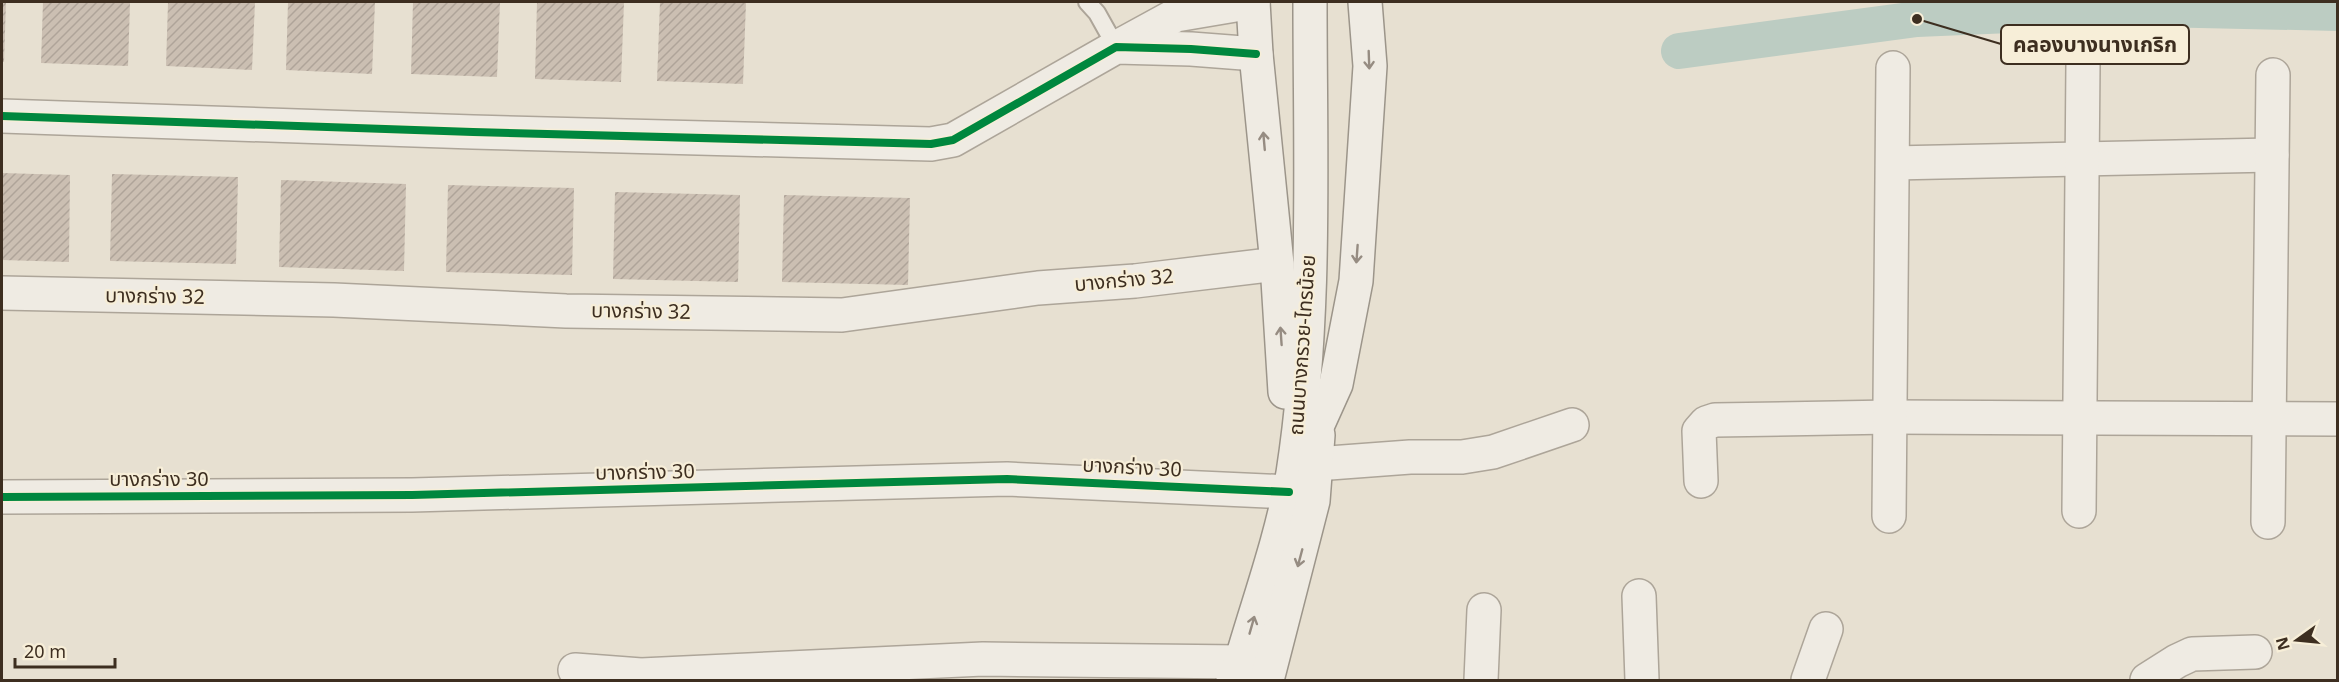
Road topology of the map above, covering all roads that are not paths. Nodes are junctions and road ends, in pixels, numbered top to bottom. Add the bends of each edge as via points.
1 (1087, 2) edge
2 (1253, 2) edge
3 (1310, 2) edge
4 (1327, 2) edge
5 (1365, 2) edge
6 (1116, 47) junction
7 (1256, 54) junction
8 (2083, 64) dead end
9 (1893, 68) dead end
10 (2273, 75) dead end
11 (2, 116) edge
12 (2272, 156) junction
13 (2082, 159) junction
14 (1893, 163) junction
15 (1319, 208) junction
16 (1277, 264) junction
17 (2, 293) edge
18 (1891, 417) junction
19 (2080, 417) junction
20 (2270, 418) junction
21 (2337, 418) edge
22 (1318, 424) junction
23 (1572, 425) dead end
24 (1306, 460) junction
25 (1701, 481) dead end
26 (1289, 492) junction
27 (2, 497) edge
28 (2079, 511) dead end
29 (1889, 516) dead end
30 (2268, 522) dead end
31 (1639, 596) dead end
32 (1484, 610) dead end
33 (1826, 629) dead end
34 (2255, 652) dead end
35 (575, 670) dead end
36 (1247, 674) edge
37 (641, 678) edge
38 (1481, 681) edge
39 (1642, 681) edge
40 (1808, 681) edge
41 (2147, 681) edge

1 - 6 lane
2 - 6 street via 1176,15
2 - 7 street
3 - 15 street, ถนนบางกรวย-ไทรน้อย
4 - 15 street, ถนนบางกรวย-ไทรน้อย
5 -> 22 street via 1370,66 1356,281 1336,384
6 - 7 street
6 - 11 street via 953,140 931,144
16 -> 7 street
8 - 13 street
9 - 14 street
10 - 12 street
12 - 13 street
12 - 20 street
13 - 14 street
13 - 19 street
14 - 18 street
15 - 22 street, ถนนบางกรวย-ไทรน้อย via 1327,273
15 - 24 street, ถนนบางกรวย-ไทรน้อย via 1302,409
16 - 17 street, บางกร่าง 32 via 1038,288 842,315 566,311 334,300
24 -> 16 street via 1286,413
18 - 19 street
18 - 25 street via 1706,423 1699,431
18 - 29 street
19 - 20 street
19 - 28 street
20 - 21 street
20 - 30 street
22 - 24 street, ถนนบางกรวย-ไทรน้อย
23 - 24 street via 1493,452 1462,457
24 - 26 street, ถนนบางกรวย-ไทรน้อย
24 -> 36 street, ถนนบางกรวย-ไทรน้อย via 1313,501 1305,536
26 - 27 street, บางกร่าง 30 via 1007,479 412,495
36 -> 26 street, ถนนบางกรวย-ไทรน้อย
31 - 39 street
32 - 38 street
33 - 40 street
34 - 41 street via 2192,654
35 - 37 street
36 - 37 street via 983,659

